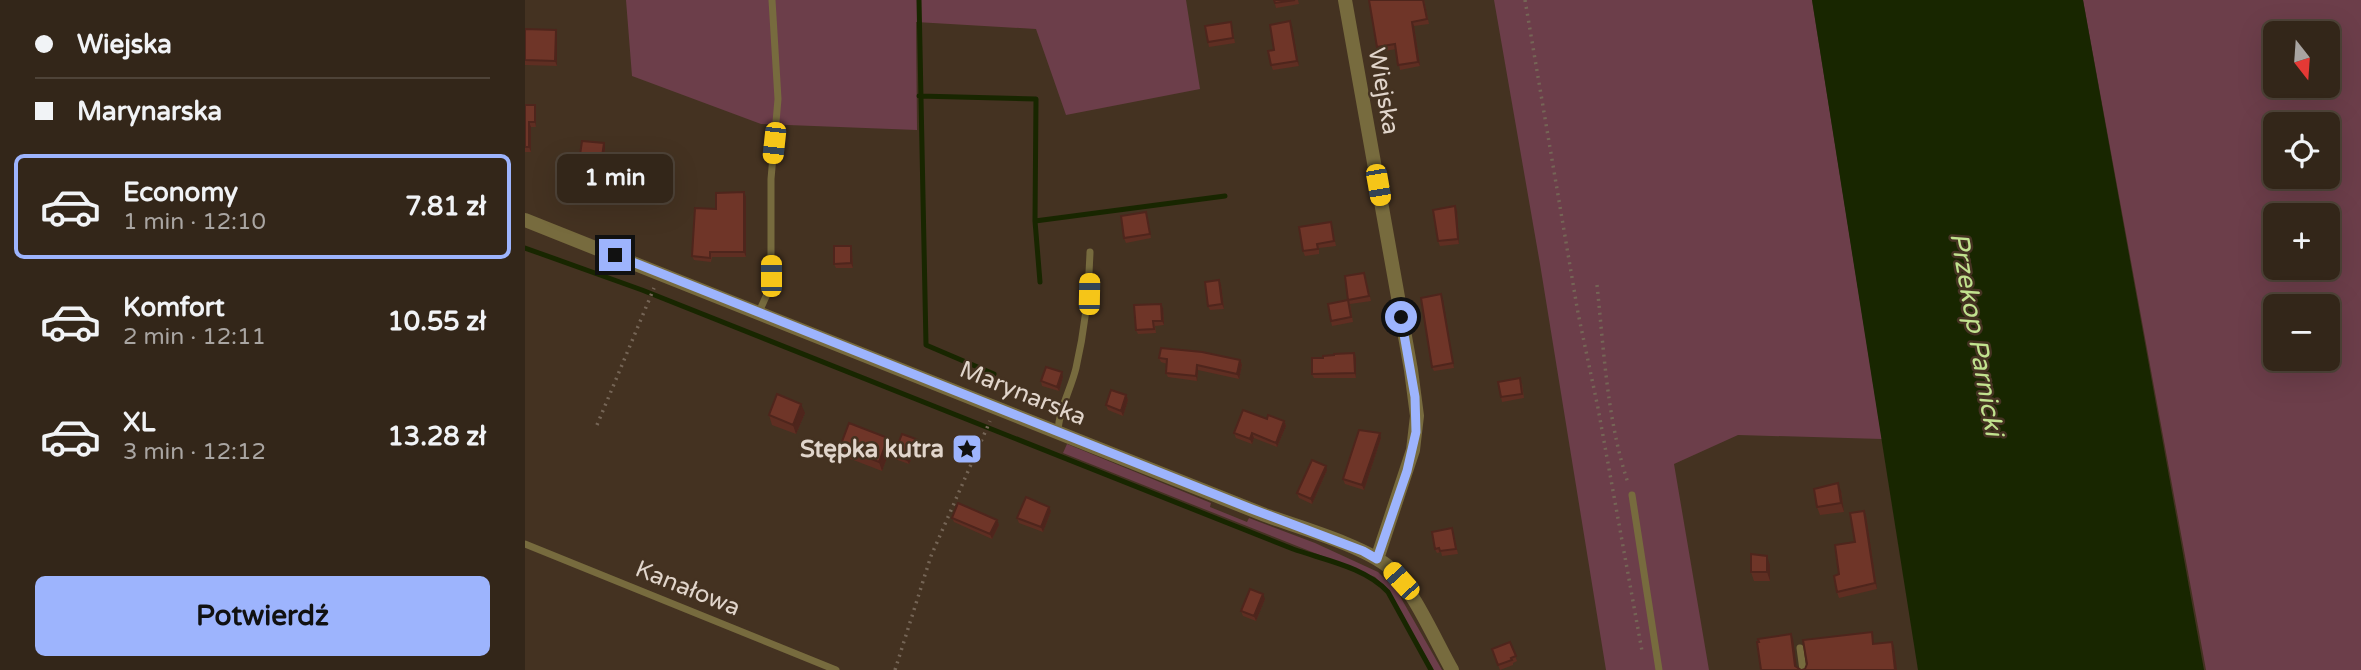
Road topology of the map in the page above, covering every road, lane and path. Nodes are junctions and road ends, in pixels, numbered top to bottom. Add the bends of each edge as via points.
1 (772, 0) edge
2 (1345, 0) edge
3 (1525, 0) edge
4 (525, 220) edge
5 (1090, 252) dead end
6 (1597, 285) dead end
7 (654, 287) dead end
8 (759, 312) junction
9 (990, 420) dead end
10 (597, 425) dead end
11 (1058, 431) junction
12 (1632, 495) joint
13 (525, 544) edge
14 (1377, 559) junction
15 (1800, 648) edge
16 (1643, 656) dead end
17 (836, 670) edge
18 (895, 670) edge
19 (1452, 670) edge
20 (1659, 670) edge
21 (1803, 670) edge

1 - 8 lane via 778,99 771,179 771,276
2 - 14 street, Wiejska via 1417,416 1413,450
3 - 16 path
4 - 8 street, Marynarska
5 - 11 lane via 1084,331
6 - 12 path via 1609,391
7 - 10 path
8 - 11 street, Marynarska
9 - 18 path via 931,556
11 - 14 street, Marynarska
12 - 20 lane
13 - 17 lane, Kanałowa
14 - 19 street, Marynarska via 1401,581
15 - 21 lane

